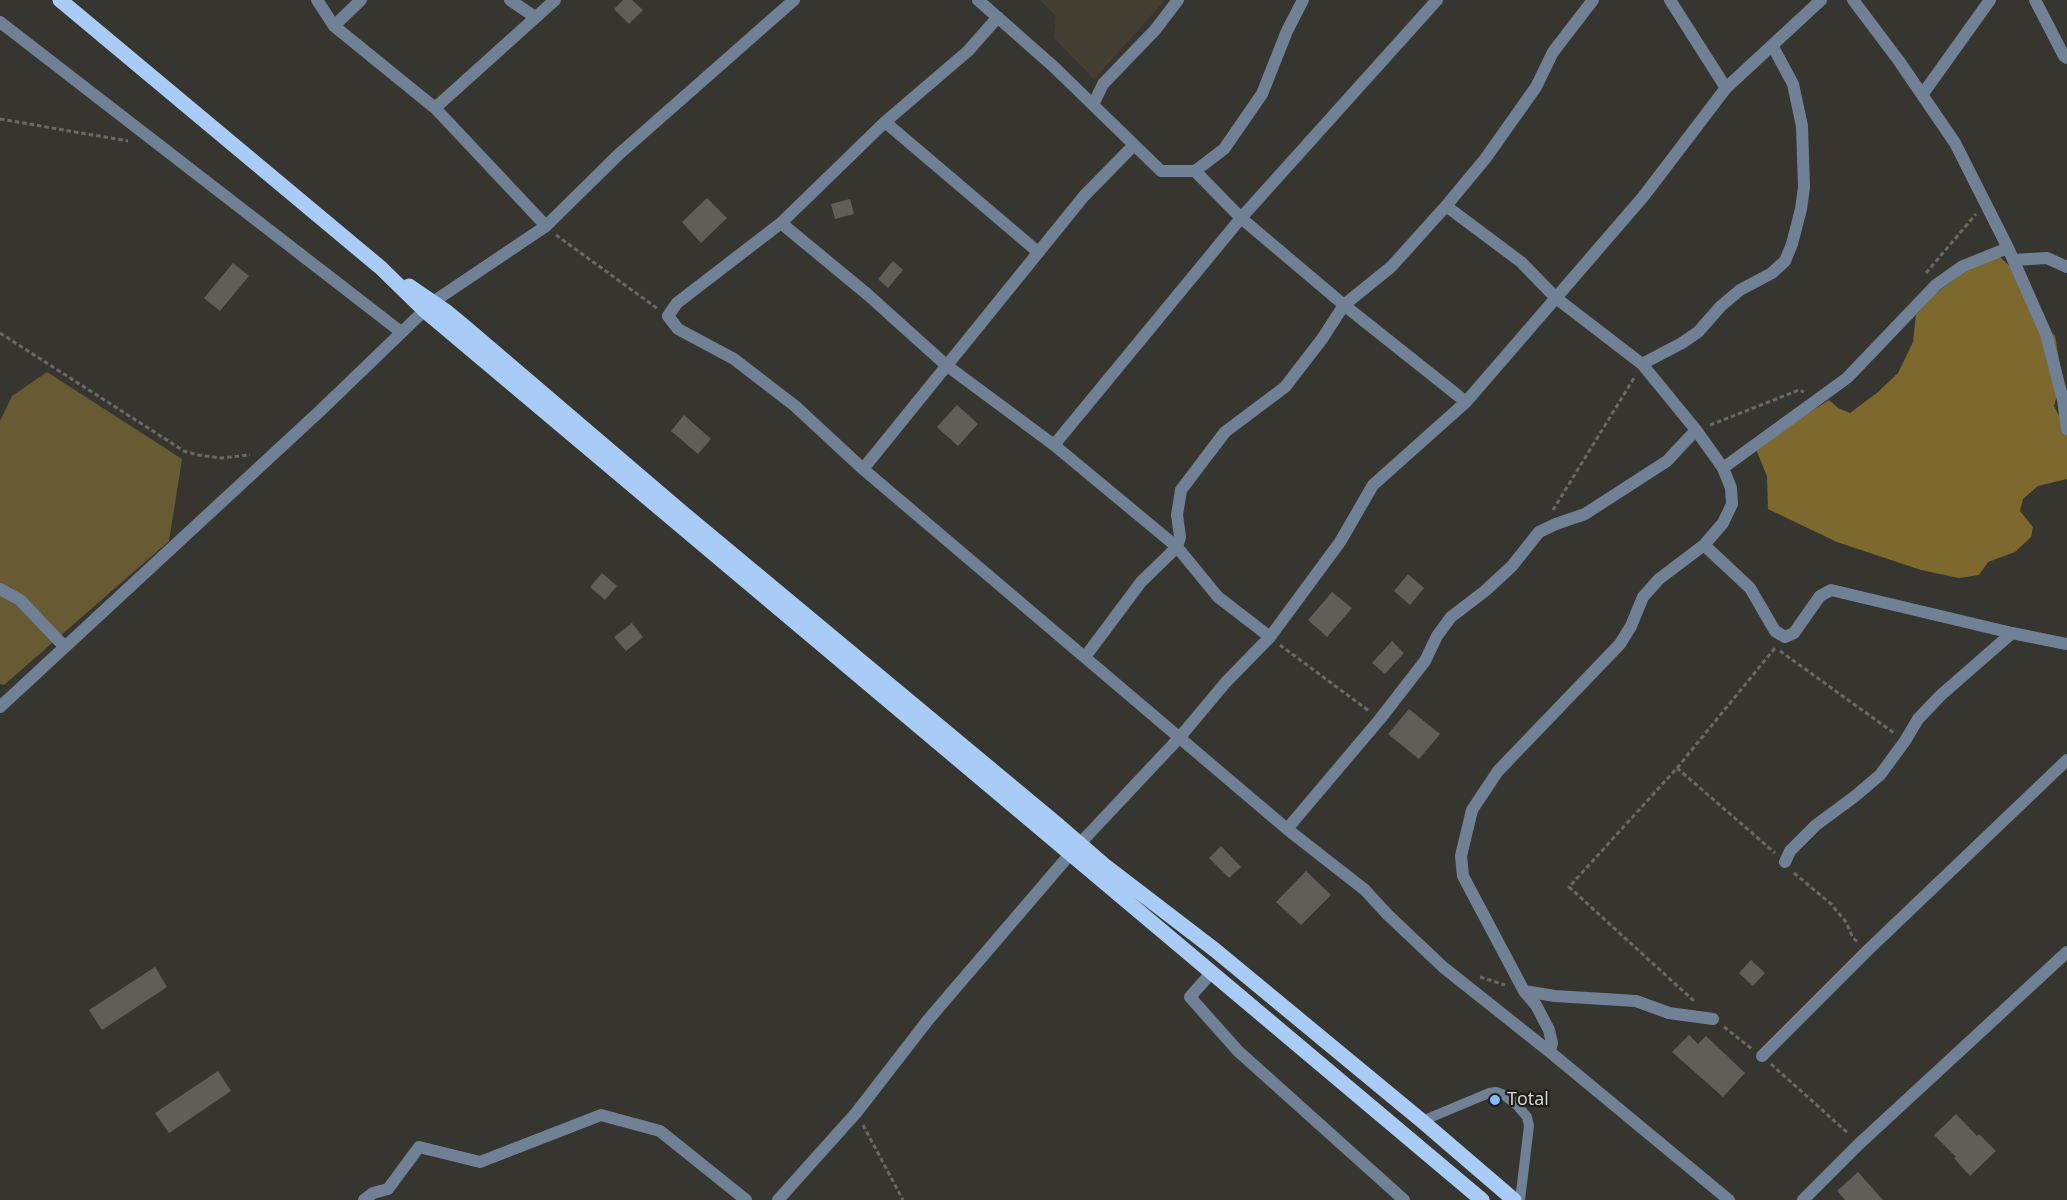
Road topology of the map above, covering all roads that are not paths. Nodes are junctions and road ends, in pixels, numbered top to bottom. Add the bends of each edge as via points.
1 (60, 0) edge
2 (317, 0) edge
3 (361, 0) edge
4 (510, 0) edge
5 (555, 0) edge
6 (794, 0) edge
7 (978, 0) edge
8 (1178, 0) edge
9 (1304, 0) edge
10 (1437, 0) edge
11 (1593, 0) edge
12 (1670, 0) edge
13 (1821, 0) edge
14 (1852, 0) edge
15 (1990, 0) edge
16 (2035, 0) edge
17 (535, 17) junction
18 (998, 18) junction
19 (0, 22) edge
20 (334, 26) junction
21 (1772, 45) junction
22 (2067, 58) edge
23 (1726, 88) junction
24 (1922, 95) junction
25 (1093, 105) junction
26 (435, 108) junction
27 (885, 122) junction
28 (1134, 144) junction
29 (1195, 171) junction
30 (1446, 206) junction
31 (1241, 218) junction
32 (781, 223) junction
33 (546, 226) junction
34 (2008, 248) junction
35 (1038, 252) junction
36 (2013, 260) junction
37 (2067, 267) edge
38 (1556, 298) junction
39 (1344, 305) junction
40 (429, 306) junction
41 (401, 332) junction
42 (1642, 364) junction
43 (946, 365) junction
44 (1466, 402) junction
45 (2067, 429) edge
46 (1696, 430) junction
47 (1054, 445) junction
48 (1723, 468) junction
49 (863, 469) junction
50 (1704, 545) junction
51 (1177, 547) junction
52 (0, 589) edge
53 (2012, 633) junction
54 (1270, 638) junction
55 (2067, 644) edge
56 (64, 646) junction
57 (1085, 657) junction
58 (0, 707) edge
59 (1180, 737) junction
60 (2067, 760) edge
61 (1287, 829) junction
62 (1075, 849) junction
63 (1785, 862) dead end
64 (2067, 952) edge
65 (1212, 972) junction
66 (1524, 991) junction
67 (1713, 1019) dead end
68 (1550, 1052) junction
69 (1762, 1056) dead end
70 (1422, 1121) junction
71 (364, 1200) edge
72 (746, 1200) edge
73 (778, 1200) edge
74 (1404, 1200) edge
75 (1482, 1200) edge
76 (1514, 1200) edge
77 (1520, 1200) edge
78 (1729, 1200) edge
79 (1803, 1200) edge

1 - 40 main road
2 - 20 street
3 - 20 street
4 - 17 street
5 - 17 street
6 - 33 street via 618,155
7 - 18 street
8 - 25 street via 1103,84
9 - 29 street via 1262,94 1224,149
10 - 31 street
11 - 30 street via 1553,52 1536,87 1485,159
12 - 23 street
13 - 21 street
14 - 24 street
15 - 24 street
16 - 22 street
17 - 26 street
18 - 25 street
18 - 27 street via 968,51
19 - 41 street
20 - 26 street
21 - 23 street
21 - 42 street via 1793,84 1802,126 1804,187 1792,244 1785,261 1772,273 1740,290 1698,332
23 - 38 street via 1644,197
24 - 34 street via 1955,143
25 - 28 street
26 - 33 street
27 - 32 street
27 - 35 street
28 - 29 street via 1161,171
28 - 35 street
29 - 31 street
30 - 38 street via 1521,262
30 - 39 street via 1391,267
31 - 39 street
31 - 47 street
32 - 43 street
32 - 49 street via 677,303 668,316 678,329 734,359
33 - 40 street
34 - 36 street
34 - 48 street via 1963,266 1936,285 1847,378
35 - 43 street
36 - 37 street via 2048,258
36 - 45 street via 2046,334
38 - 42 street
38 - 44 street
39 - 44 street
39 - 51 street via 1285,387 1225,432 1181,490
40 - 41 street
40 - 62 main road
41 - 56 street
42 - 46 street
43 - 47 street
43 - 49 street
44 - 54 street via 1373,485 1340,542
46 - 48 street
46 - 61 street via 1668,461 1585,514 1539,532 1512,566 1451,617 1425,661
47 - 51 street
48 - 50 street via 1732,504 1724,523
49 - 57 street
50 - 53 street via 1750,588 1775,631 1785,637 1794,633 1820,596 1832,590
50 - 66 street via 1659,579 1643,597 1620,644 1498,771 1472,810 1461,856 1463,876
51 - 54 street via 1218,597
51 - 57 street via 1141,582
52 - 56 street via 20,600
53 - 55 street
53 - 63 street via 1941,695 1918,719 1880,775 1816,825 1790,851
54 - 59 street
56 - 58 street
57 - 59 street
59 - 61 street
59 - 62 street
60 - 69 street
61 - 68 street via 1365,890 1443,967
62 - 65 main road
62 - 70 main road via 1104,865 1215,950
62 - 73 street via 928,1020 856,1113
64 - 79 street
65 - 74 street via 1190,997 1238,1051
65 - 75 main road
66 - 67 street via 1636,1001 1669,1013
66 - 68 street via 1549,1030
68 - 78 street
70 - 76 main road
70 - 77 lane via 1489,1093 1504,1095 1517,1105 1529,1126
71 - 72 street via 388,1189 419,1147 480,1162 601,1115 660,1131

